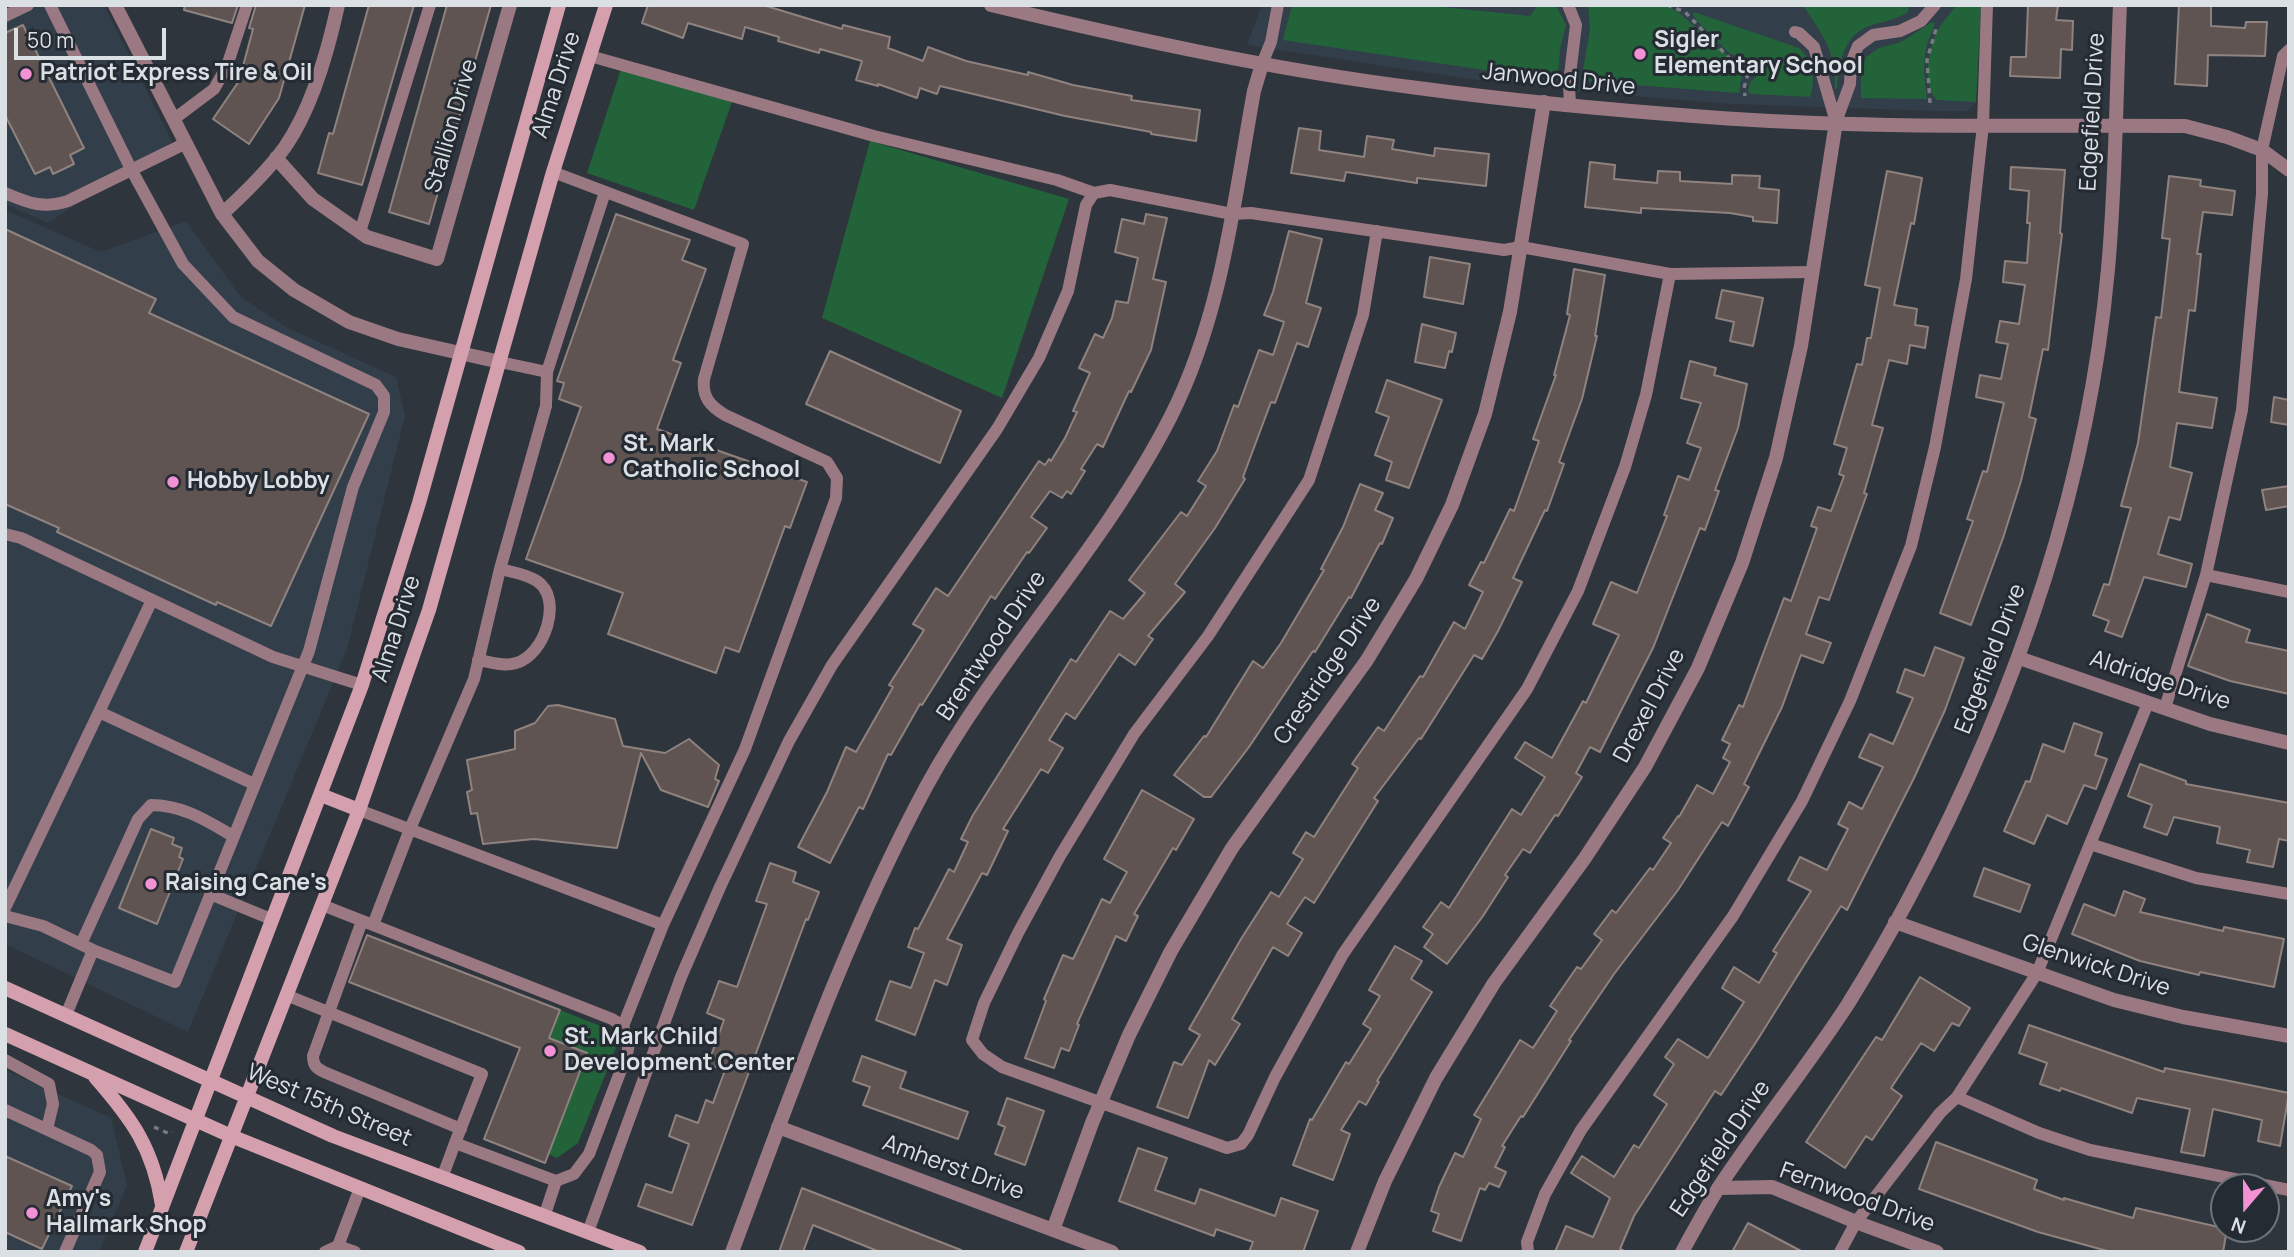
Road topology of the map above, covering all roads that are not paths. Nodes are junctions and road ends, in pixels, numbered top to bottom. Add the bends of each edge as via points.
1 (27, 5) edge
2 (50, 5) edge
3 (115, 5) edge
4 (247, 5) edge
5 (338, 5) edge
6 (429, 5) edge
7 (510, 5) edge
8 (559, 5) edge
9 (606, 5) edge
10 (990, 5) edge
11 (1278, 5) edge
12 (1569, 5) edge
13 (1935, 5) edge
14 (1987, 5) edge
15 (2120, 5) edge
16 (5, 16) edge
17 (1795, 32) dead end
18 (2289, 50) edge
19 (590, 56) junction
20 (1262, 64) junction
21 (1544, 102) junction
22 (1570, 105) junction
23 (174, 119) junction
24 (1836, 122) junction
25 (1983, 125) junction
26 (2115, 126) junction
27 (184, 144) junction
28 (2263, 150) junction
29 (276, 158) junction
30 (131, 169) junction
31 (2289, 170) edge
32 (553, 172) junction
33 (606, 192) junction
34 (5, 193) edge
35 (1094, 193) junction
36 (222, 214) junction
37 (1232, 214) junction
38 (1377, 231) junction
39 (360, 232) junction
40 (1521, 247) junction
41 (1812, 272) junction
42 (1671, 274) junction
43 (462, 353) junction
44 (500, 362) junction
45 (547, 372) junction
46 (5, 534) edge
47 (500, 569) junction
48 (2206, 575) junction
49 (2289, 592) edge
50 (152, 600) junction
51 (2019, 658) junction
52 (478, 660) junction
53 (303, 667) junction
54 (362, 685) junction
55 (2148, 703) junction
56 (2165, 708) junction
57 (99, 712) junction
58 (2289, 743) edge
59 (254, 784) junction
60 (321, 795) junction
61 (359, 810) junction
62 (410, 829) junction
63 (233, 836) junction
64 (2090, 844) junction
65 (210, 894) junction
66 (2289, 894) edge
67 (321, 905) junction
68 (5, 908) edge
69 (5, 916) edge
70 (271, 919) junction
71 (1895, 922) junction
72 (367, 923) junction
73 (663, 925) junction
74 (81, 944) junction
75 (93, 950) junction
76 (2038, 973) junction
77 (5, 988) edge
78 (286, 995) junction
79 (329, 1013) junction
80 (66, 1015) junction
81 (623, 1026) junction
82 (5, 1034) edge
83 (2289, 1036) edge
84 (5, 1060) edge
85 (92, 1073) junction
86 (211, 1079) junction
87 (246, 1096) junction
88 (1957, 1097) junction
89 (1100, 1104) junction
90 (5, 1110) edge
91 (195, 1119) junction
92 (778, 1127) junction
93 (47, 1129) junction
94 (461, 1129) junction
95 (231, 1136) junction
96 (455, 1143) junction
97 (442, 1178) junction
98 (556, 1181) junction
99 (360, 1188) junction
100 (1719, 1188) junction
101 (2289, 1190) edge
102 (162, 1207) junction
103 (545, 1214) junction
104 (1856, 1222) junction
105 (1053, 1230) junction
106 (588, 1232) junction
107 (338, 1246) junction
108 (511, 1250) edge
109 (65, 1252) edge
110 (145, 1252) edge
111 (186, 1252) edge
112 (325, 1252) edge
113 (355, 1252) edge
114 (640, 1252) edge
115 (732, 1252) edge
116 (1112, 1252) edge
117 (1357, 1252) edge
118 (1528, 1252) edge
119 (1682, 1252) edge
120 (1840, 1252) edge
121 (1937, 1252) edge

1 - 16 lane
2 - 30 lane
3 - 23 street
4 - 23 lane via 227,66 214,89
5 - 29 street via 329,46 306,105
6 - 39 lane
7 - 39 street, Stallion Drive via 437,259
8 - 43 main road, Alma Drive
9 - 19 main road, Alma Drive
10 - 20 street, Janwood Drive
11 - 20 lane
12 - 22 lane via 1576,25
13 - 24 lane via 1921,21 1900,31 1873,35 1858,46
14 - 25 lane
15 - 26 street, Edgefield Drive
17 - 24 lane via 1814,47
18 - 28 lane via 2283,56
19 - 32 main road, Alma Drive
19 - 35 lane
20 - 21 street, Janwood Drive
20 - 37 street, Brentwood Drive
21 - 22 street, Janwood Drive
21 - 40 street, Crestridge Drive
22 - 24 street, Janwood Drive via 1710,118
23 - 27 street
24 - 25 street, Janwood Drive
24 - 41 street, Drexel Drive
25 - 26 street, Janwood Drive
25 - 118 lane via 1966,279 1935,447 1911,546 1850,701 1802,802 1732,916 1581,1130 1545,1194 1527,1242
26 - 28 street, Janwood Drive via 2185,126
26 - 51 street, Edgefield Drive via 2108,270 2091,393 2068,499
27 - 30 lane
27 - 36 street
28 - 31 street, Janwood Drive
28 - 48 lane via 2242,410
29 - 36 street
29 - 39 street via 313,199
30 - 34 lane via 54,205 39,206
30 - 53 lane via 183,264 226,312 376,385 384,396 384,412 353,486
32 - 33 lane
32 - 44 main road, Alma Drive
33 - 45 lane
33 - 73 lane via 743,244 704,379 706,400 725,415 827,462 838,489 745,749
35 - 37 lane via 1111,190
35 - 106 lane via 1086,205 1068,291 1039,359 997,429 832,665 789,741 681,977
36 - 43 street via 258,261 294,290 349,322
37 - 38 lane
37 - 92 street, Brentwood Drive via 1222,270 1199,349 1172,414 1132,487 988,686 928,785 875,886
38 - 40 lane via 1504,250
38 - 89 lane via 1363,315 1309,480 1208,636 1135,734 1060,856 1018,933 972,1040 1002,1067
40 - 42 lane
40 - 89 street, Crestridge Drive via 1485,414 1452,505 1416,579 1367,660 1232,848 1171,951
41 - 42 lane
41 - 117 street, Drexel Drive via 1776,458 1742,564 1698,668 1645,767 1586,858 1494,983 1436,1078 1385,1181
42 - 89 lane via 1629,455 1578,591 1527,689 1343,954 1248,1135 1241,1144 1227,1148
43 - 44 street
43 - 54 main road, Alma Drive
44 - 45 lane
44 - 61 main road, Alma Drive via 429,610
45 - 47 lane via 546,406
46 - 50 lane
47 - 52 lane
47 - 52 lane via 539,582 549,602 547,622 529,657 504,665
48 - 49 lane
48 - 56 lane
50 - 53 lane
50 - 57 lane
51 - 55 street, Aldridge Drive
51 - 71 street, Edgefield Drive via 1966,785
52 - 62 lane
53 - 54 lane
53 - 59 lane
54 - 60 main road, Alma Drive
55 - 56 street, Aldridge Drive
55 - 64 lane
56 - 58 street, Aldridge Drive
57 - 59 lane
57 - 68 lane
59 - 63 lane
60 - 61 main road
60 - 70 main road, Alma Drive
61 - 62 lane
61 - 67 main road, Alma Drive
62 - 72 lane
62 - 73 lane
63 - 65 lane
63 - 74 lane via 171,805 151,805 138,819
64 - 66 lane via 2196,878
64 - 76 lane
65 - 70 lane
65 - 75 lane via 175,982
67 - 72 lane
67 - 78 main road, Alma Drive
69 - 74 lane via 43,926
70 - 86 main road, Alma Drive
71 - 76 street, Glenwick Drive
71 - 100 street, Edgefield Drive via 1848,1004
72 - 79 lane
72 - 81 lane
73 - 81 lane
74 - 75 lane
75 - 80 lane
76 - 83 street, Glenwick Drive via 2114,1000
76 - 88 lane
77 - 80 main road, West 15th Street
78 - 79 lane
78 - 87 main road, Alma Drive
79 - 94 lane via 313,1056 316,1069
79 - 94 lane via 482,1074
80 - 86 main road, West 15th Street
81 - 98 lane via 627,1054 589,1154 574,1174
82 - 85 main road
84 - 93 lane via 49,1084 53,1104
85 - 91 main road
85 - 102 main road via 140,1133
86 - 87 main road, West 15th Street
86 - 91 main road, Alma Drive
87 - 95 main road, Alma Drive
87 - 97 main road, West 15th Street
88 - 101 lane via 2090,1150
88 - 104 lane
89 - 105 street, Crestridge Drive
90 - 93 lane
91 - 95 main road
91 - 102 main road, Alma Drive
92 - 105 street, Amherst Drive
92 - 115 street, Brentwood Drive
93 - 109 lane via 91,1150 100,1163
94 - 96 lane
95 - 99 main road
95 - 111 main road, Alma Drive
96 - 97 lane
96 - 98 lane
97 - 103 main road, West 15th Street
98 - 103 lane
99 - 107 lane
99 - 108 main road
100 - 104 street, Fernwood Drive via 1772,1187
100 - 119 street, Edgefield Drive
102 - 110 main road, Alma Drive
103 - 106 main road, West 15th Street
104 - 120 lane
104 - 121 street, Fernwood Drive
105 - 116 street, Amherst Drive
106 - 114 main road, West 15th Street
107 - 112 lane
107 - 113 lane

